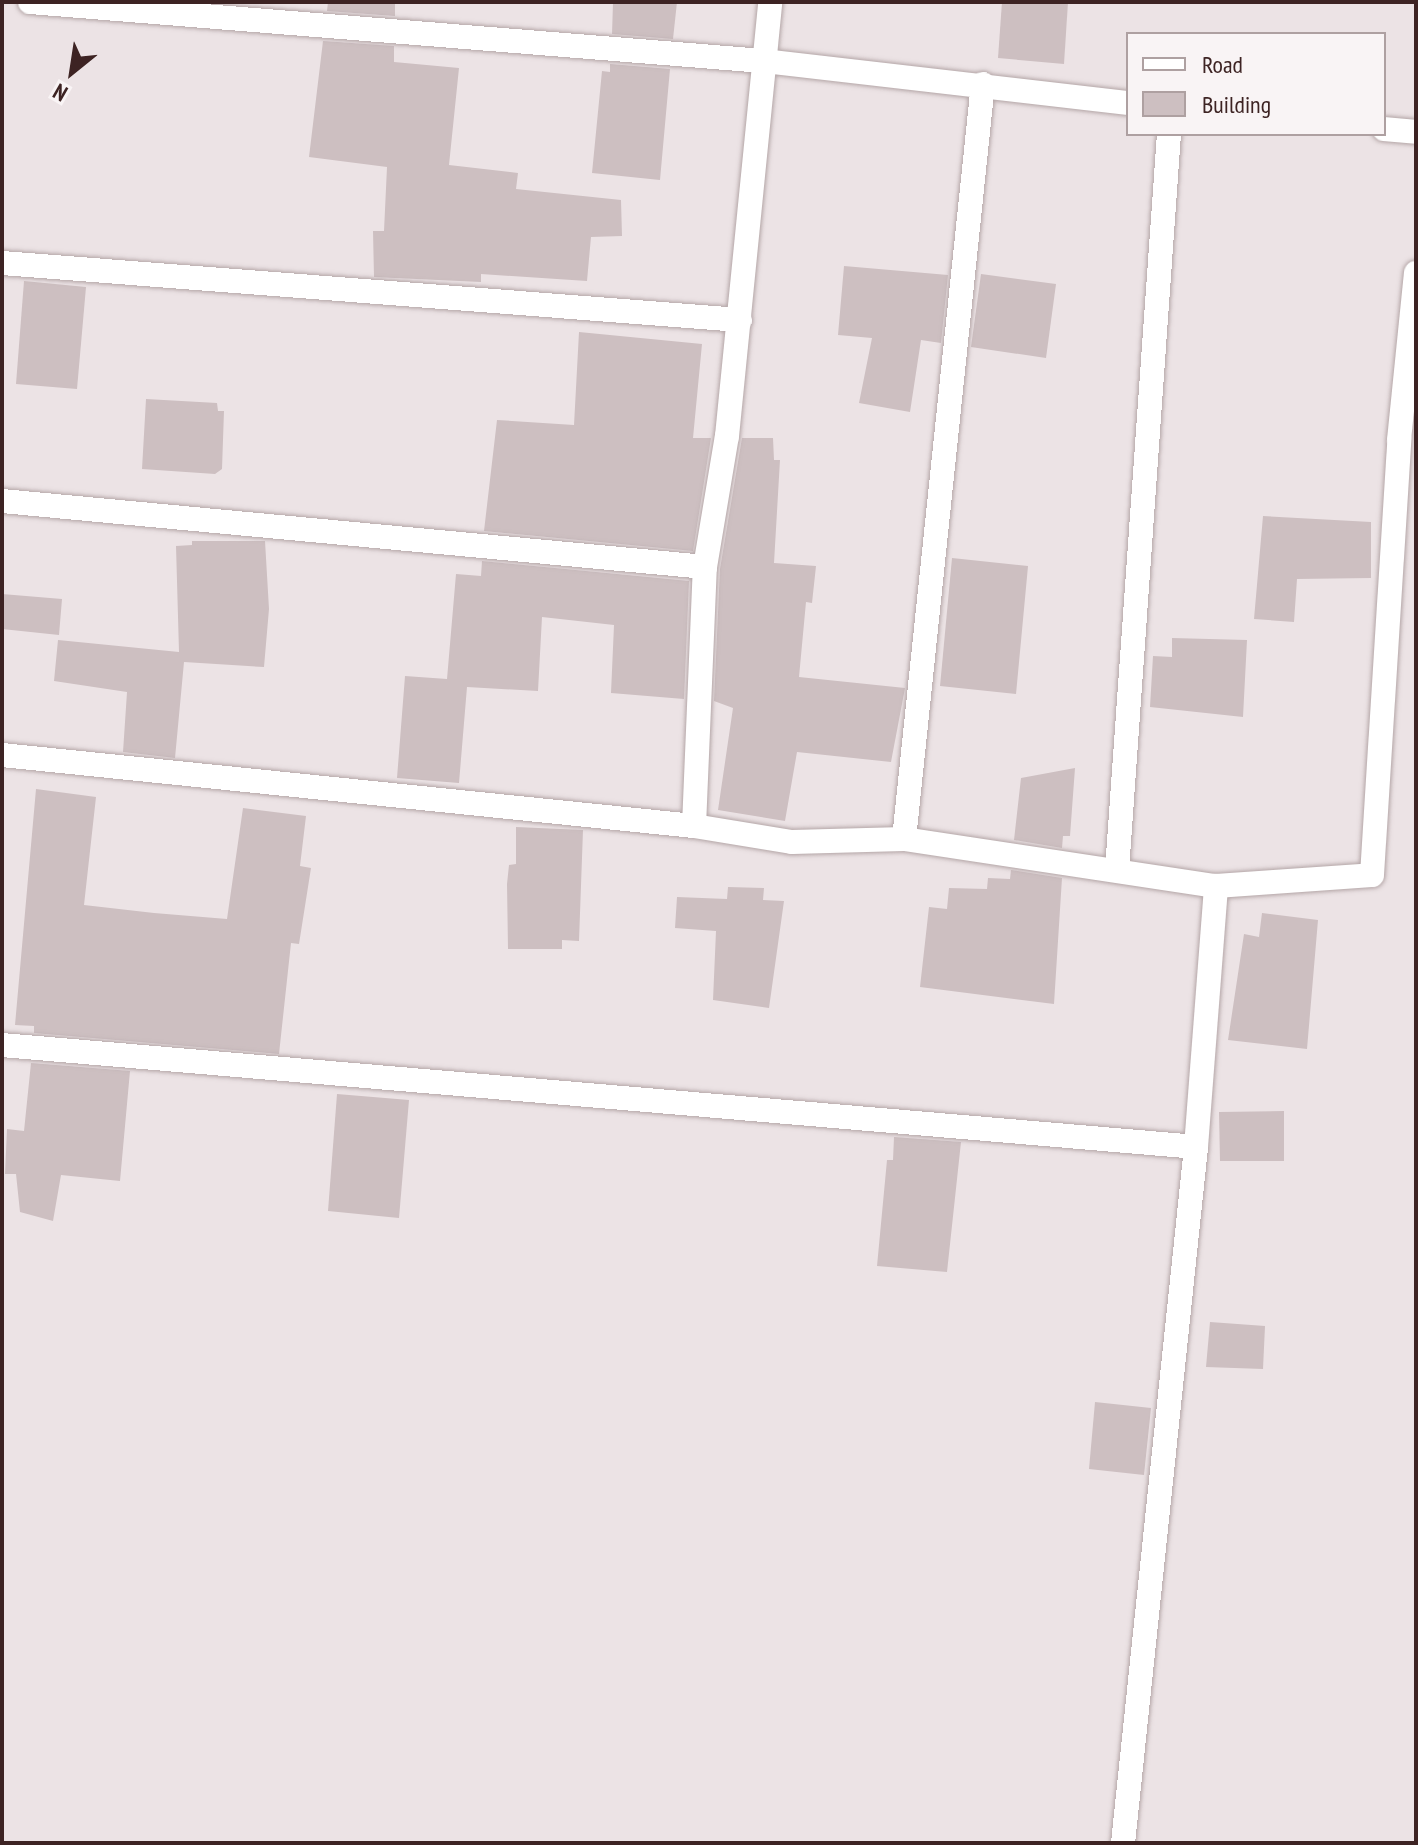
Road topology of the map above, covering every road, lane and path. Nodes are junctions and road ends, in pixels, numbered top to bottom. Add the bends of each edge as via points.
1 (30, 2) edge
2 (770, 2) edge
3 (764, 61) junction
4 (983, 84) junction
5 (1126, 103) edge
6 (1386, 129) edge
7 (1416, 132) edge
8 (1169, 136) edge
9 (2, 263) edge
10 (1416, 273) edge
11 (740, 320) junction
12 (2, 501) edge
13 (705, 567) junction
14 (2, 755) edge
15 (694, 826) junction
16 (904, 839) junction
17 (1117, 870) junction
18 (1216, 886) junction
19 (2, 1045) edge
20 (1196, 1147) junction
21 (1123, 1843) edge

1 - 3 street
2 - 3 street
3 - 4 street
3 - 11 street
4 - 5 street
4 - 16 street
6 - 7 street
8 - 17 street
9 - 11 street
10 - 18 street via 1399,440 1372,875
11 - 13 street
12 - 13 street
13 - 15 street
14 - 15 street
15 - 16 street via 792,842
16 - 17 street
17 - 18 street
18 - 20 street
19 - 20 street
20 - 21 street

